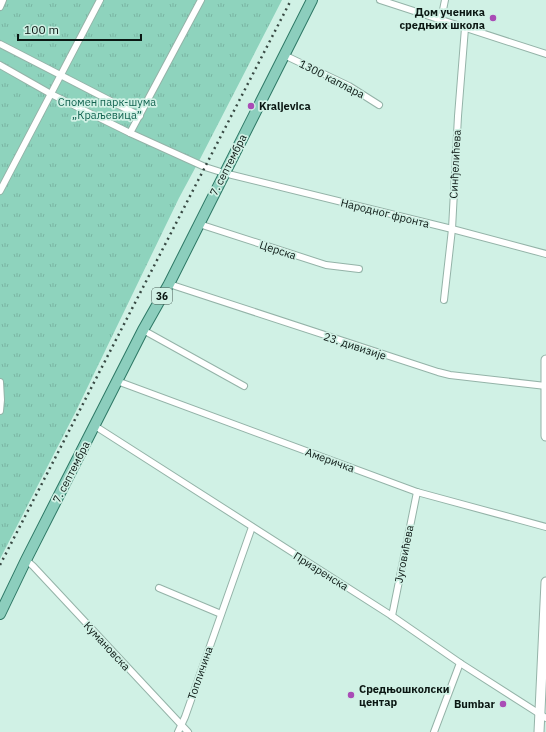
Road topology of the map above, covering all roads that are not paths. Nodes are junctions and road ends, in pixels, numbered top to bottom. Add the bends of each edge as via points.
1 (3, 0) edge
2 (100, 0) edge
3 (201, 0) edge
4 (312, 0) edge
5 (380, 0) edge
6 (445, 0) edge
7 (0, 7) edge
8 (440, 20) junction
9 (465, 28) junction
10 (0, 44) edge
11 (546, 54) edge
12 (284, 55) junction
13 (0, 65) edge
14 (61, 76) junction
15 (50, 94) junction
16 (379, 105) dead end
17 (140, 116) junction
18 (130, 133) junction
19 (224, 173) junction
20 (0, 191) edge
21 (199, 224) junction
22 (452, 229) junction
23 (546, 254) edge
24 (359, 269) dead end
25 (168, 284) junction
26 (444, 300) dead end
27 (143, 330) junction
28 (546, 360) edge
29 (117, 381) junction
30 (0, 382) edge
31 (244, 386) dead end
32 (546, 386) edge
33 (0, 411) edge
34 (95, 426) junction
35 (546, 436) edge
36 (416, 492) junction
37 (546, 526) edge
38 (252, 527) junction
39 (26, 560) junction
40 (546, 582) edge
41 (159, 588) dead end
42 (0, 614) edge
43 (221, 614) junction
44 (392, 616) junction
45 (460, 663) junction
46 (543, 716) edge
47 (181, 725) junction
48 (178, 732) edge
49 (188, 732) edge
50 (434, 732) edge
51 (539, 732) edge

1 - 7 street
2 - 14 street
3 - 17 street
4 - 12 main road, 7. септембра / 36
5 - 8 street
6 - 8 street
8 - 9 street
9 - 11 street
9 - 22 street, Синђелићева
10 - 14 street
12 - 16 street, 1300 каплара via 349,86
12 - 19 main road, 7. септембра / 36
13 - 15 street, Народног фронта
14 - 15 street
14 - 17 street
15 - 18 street, Народног фронта
15 - 20 street
17 - 18 street
18 - 19 street, Народног фронта
19 - 21 main road, 7. септембра / 36
19 - 22 street, Народног фронта
21 - 24 street, Церска via 326,264
21 - 25 main road, 7. септембра / 36
22 - 23 street, Народног фронта
22 - 26 street, Синђелићева
25 - 27 main road, 7. септембра / 36
25 - 32 street, 23. дивизије via 438,372
27 - 29 main road, 7. септембра / 36
27 - 31 street
28 - 32 street
29 - 34 main road, 7. септембра / 36
29 - 36 street, Америчка
30 - 33 street
32 - 35 street
34 - 38 street, Призренска
34 - 39 main road, 7. септембра / 36
36 - 37 street, Америчка
36 - 44 street, Југовићева
38 - 43 street, Топличина
38 - 44 street, Призренска
39 - 42 main road, 7. септембра / 36
39 - 47 street, Кумановска
40 - 46 street
41 - 43 street
43 - 47 street, Топличина
44 - 45 street, Призренска
45 - 46 street, Призренска
45 - 50 street
46 - 51 street
47 - 48 street, Топличина
47 - 49 street, Кумановска

